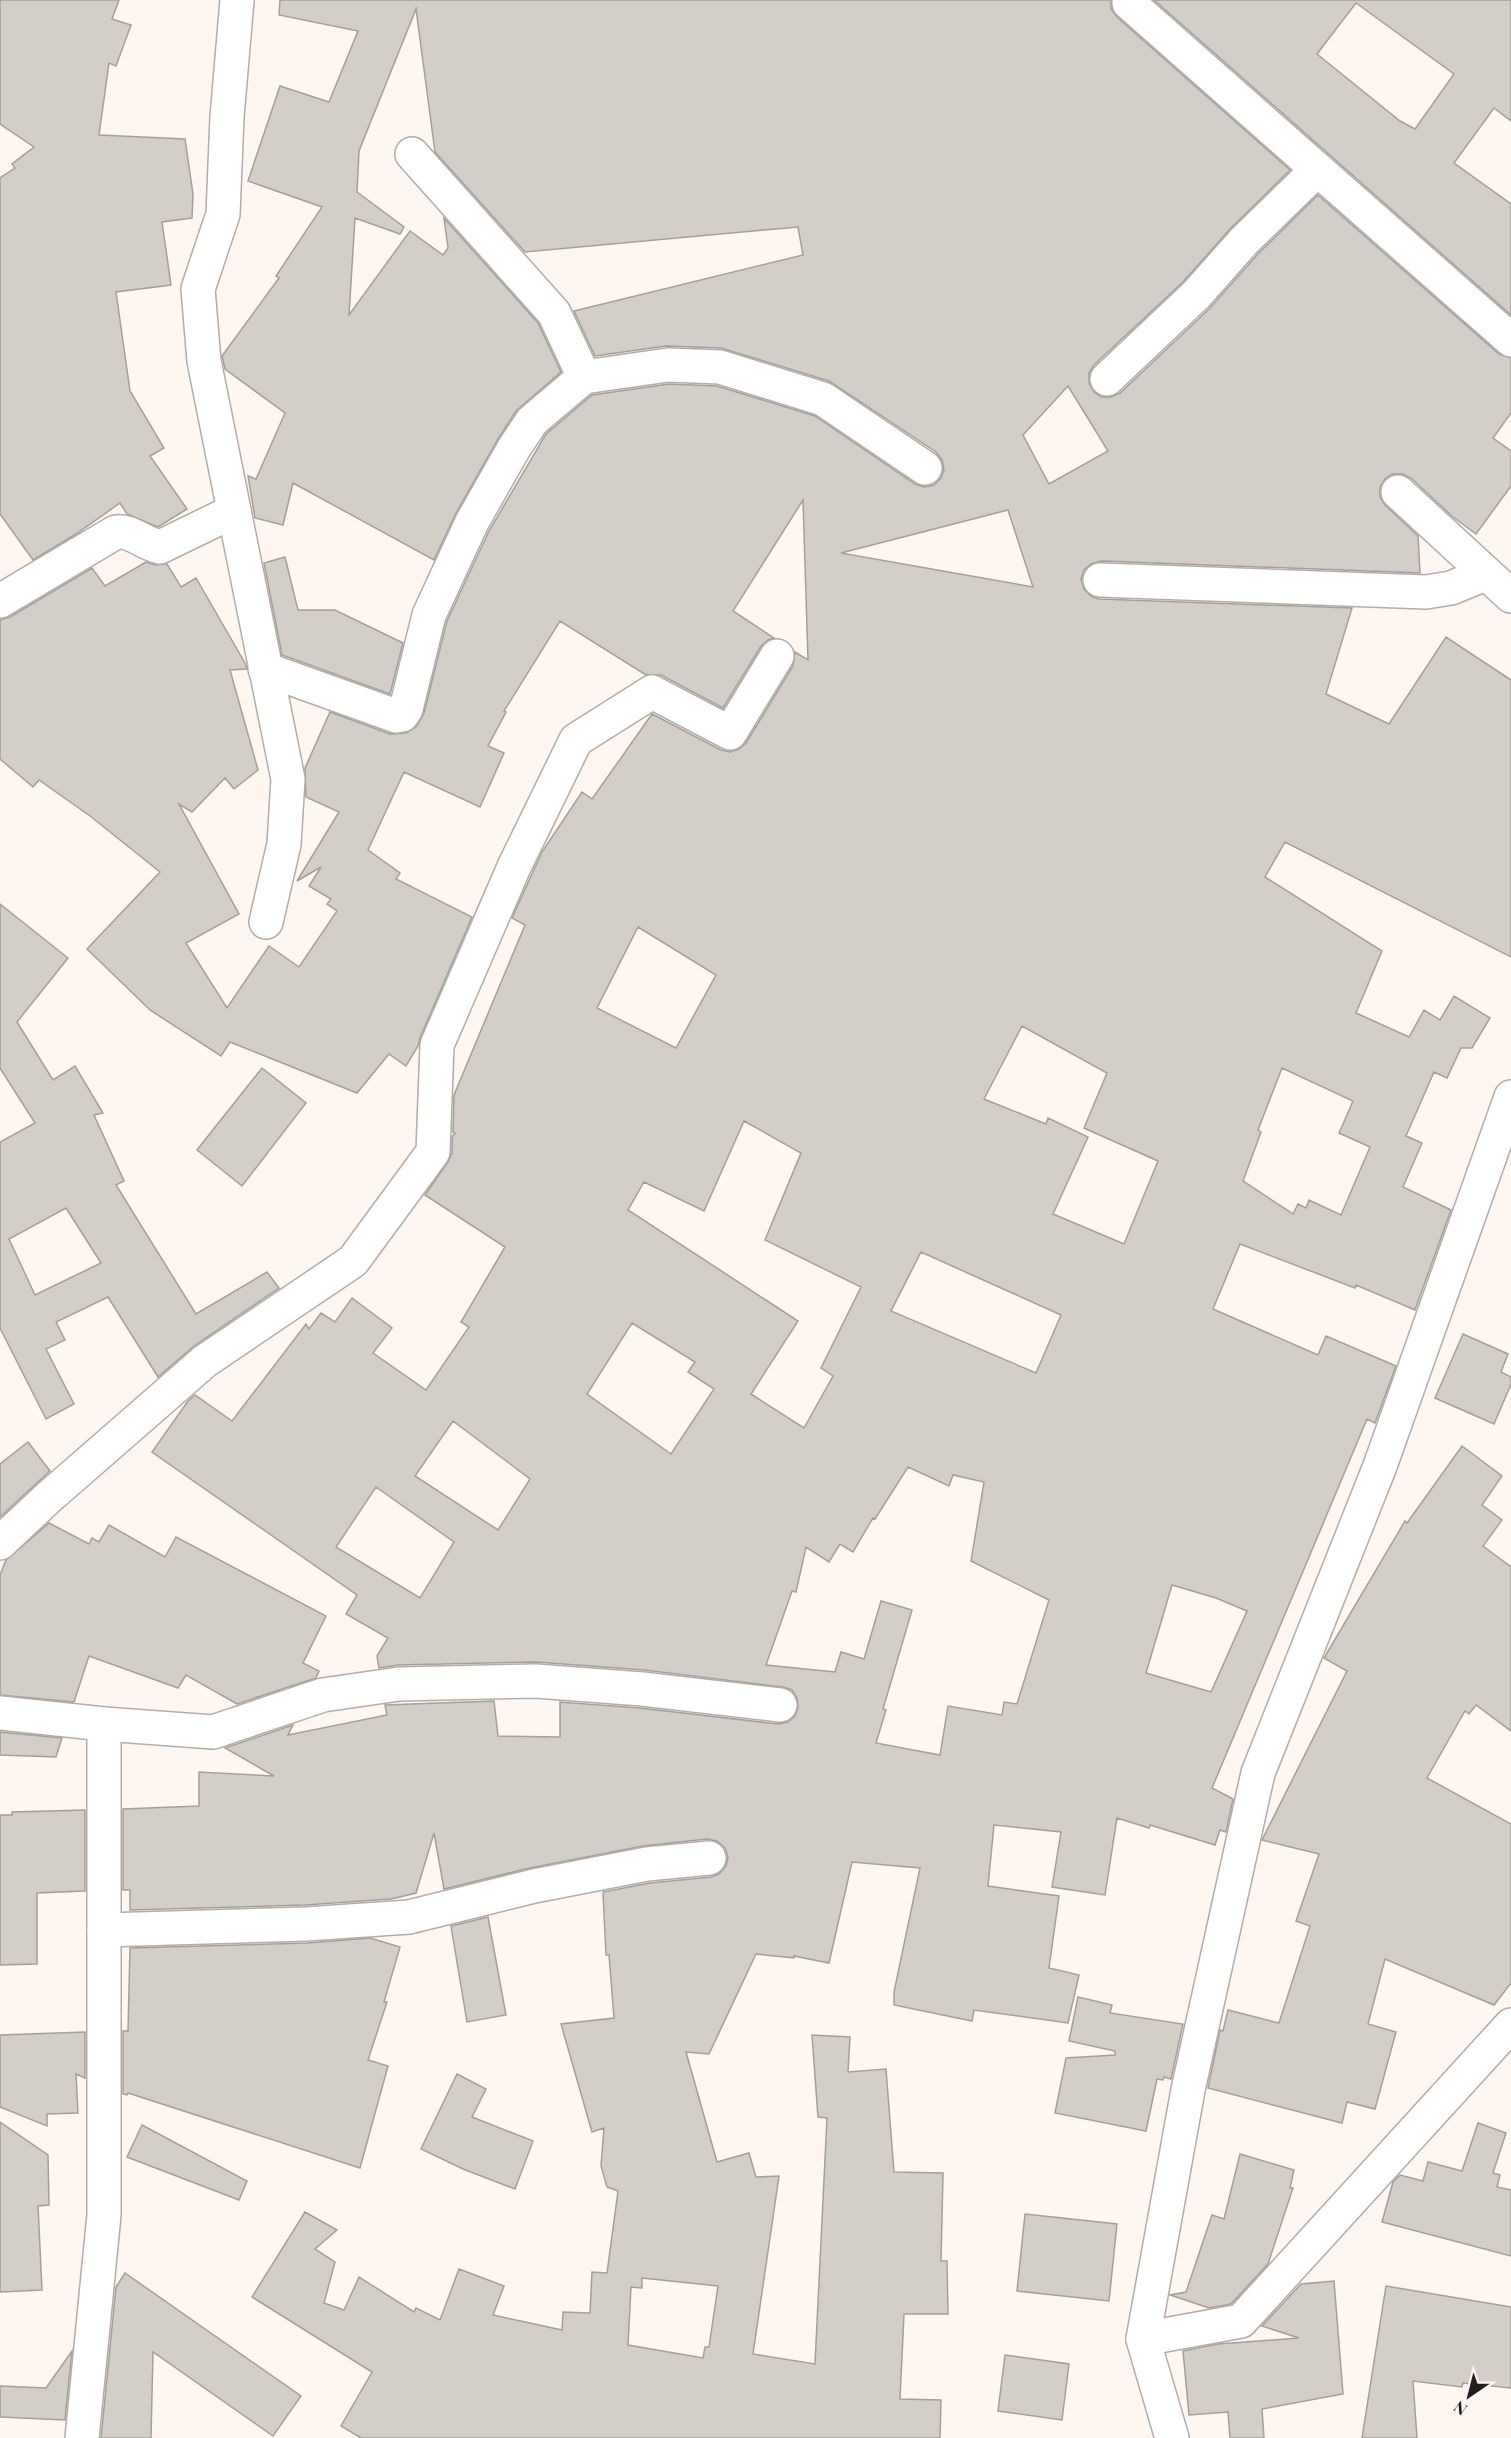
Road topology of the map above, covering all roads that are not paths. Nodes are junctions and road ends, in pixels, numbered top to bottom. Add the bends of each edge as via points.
1 (237, 0) edge
2 (1129, 3) dead end
3 (412, 154) dead end
4 (1317, 170) junction
5 (1511, 340) edge
6 (584, 377) junction
7 (1107, 379) dead end
8 (925, 468) dead end
9 (1398, 492) dead end
10 (234, 511) junction
11 (1485, 574) junction
12 (1100, 580) dead end
13 (1511, 596) edge
14 (0, 601) edge
15 (777, 656) dead end
16 (265, 669) junction
17 (266, 922) dead end
18 (1511, 1097) edge
19 (0, 1543) edge
20 (780, 1705) dead end
21 (0, 1713) edge
22 (104, 1724) junction
23 (709, 1858) dead end
24 (104, 1930) junction
25 (1511, 2025) edge
26 (1143, 2339) junction
27 (82, 2438) edge
28 (1172, 2438) edge

1 - 10 street via 223,214 198,289 204,361
2 - 4 street
3 - 6 street via 554,313
4 - 5 street
4 - 7 street via 1196,295
6 - 8 street via 668,365 720,367 823,399
6 - 16 street via 532,422 472,522 429,615 402,715
9 - 11 street
10 - 14 street via 160,547 125,530 116,532
10 - 16 street
11 - 12 street via 1451,588 1426,592
11 - 13 street
15 - 19 street via 730,733 652,692 576,740 514,867 437,1045 433,1152 353,1261 205,1361
16 - 17 street via 288,779 284,844
18 - 26 street via 1380,1466 1258,1773 1188,2090
20 - 22 street via 536,1681 454,1682 399,1684 323,1695 213,1732
21 - 22 street
22 - 24 street
23 - 24 street via 647,1864 534,1886 409,1917
24 - 27 street via 104,2215
25 - 26 street via 1241,2321
26 - 28 street

